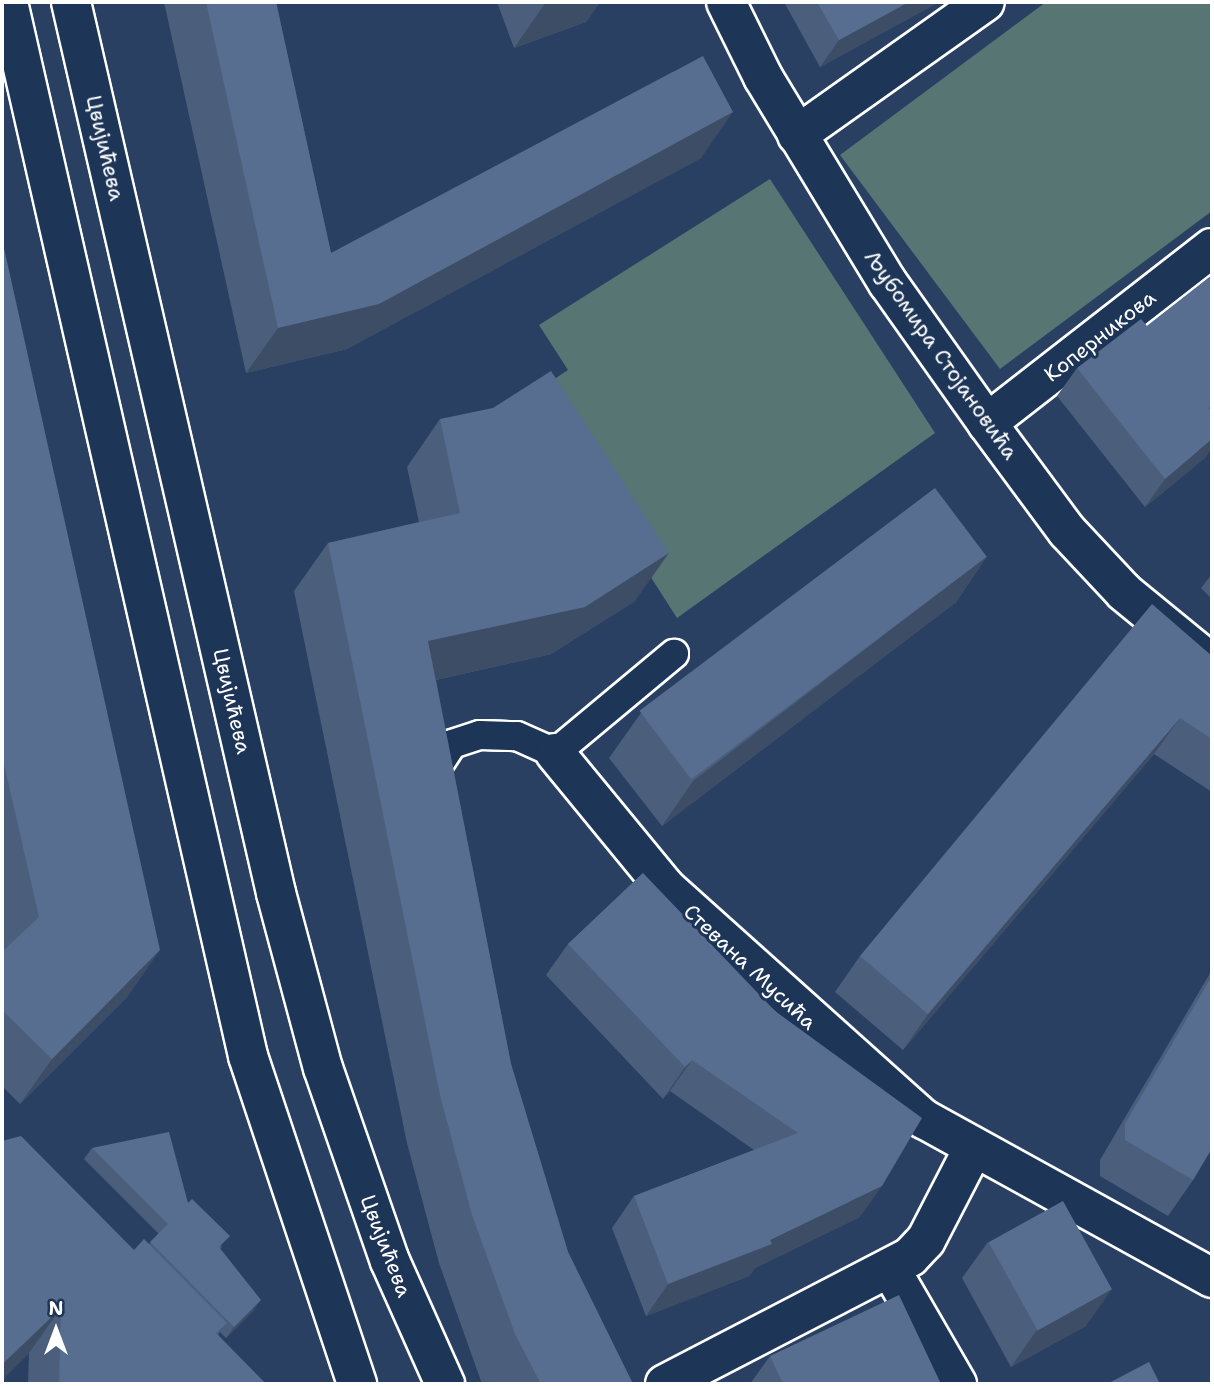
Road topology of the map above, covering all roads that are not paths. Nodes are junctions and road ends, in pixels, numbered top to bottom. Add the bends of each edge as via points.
1 (8, 2) edge
2 (71, 2) edge
3 (726, 2) edge
4 (985, 2) edge
5 (797, 135) junction
6 (1212, 248) edge
7 (987, 423) junction
8 (674, 654) dead end
9 (1212, 664) edge
10 (555, 753) junction
11 (434, 804) edge
12 (972, 1151) junction
13 (891, 1270) junction
14 (1212, 1278) edge
15 (357, 1384) edge
16 (445, 1384) edge
17 (665, 1384) edge
18 (957, 1384) edge

1 - 15 main road via 248,1056
2 - 16 main road, Цвијићева via 313,1028 390,1261
3 - 5 main road, Љубомира Стојановића
4 - 5 main road
5 - 7 main road, Љубомира Стојановића via 888,283
6 - 7 main road, Коперникова
7 - 9 main road, Љубомира Стојановића via 1067,531 1124,592
8 - 10 lane
10 - 11 lane via 501,734 452,744 431,772
10 - 12 main road, Стевана Мусића via 665,887 852,1062
12 - 13 main road via 926,1240
12 - 14 main road, Стевана Мусића
13 - 17 main road
13 - 18 main road

